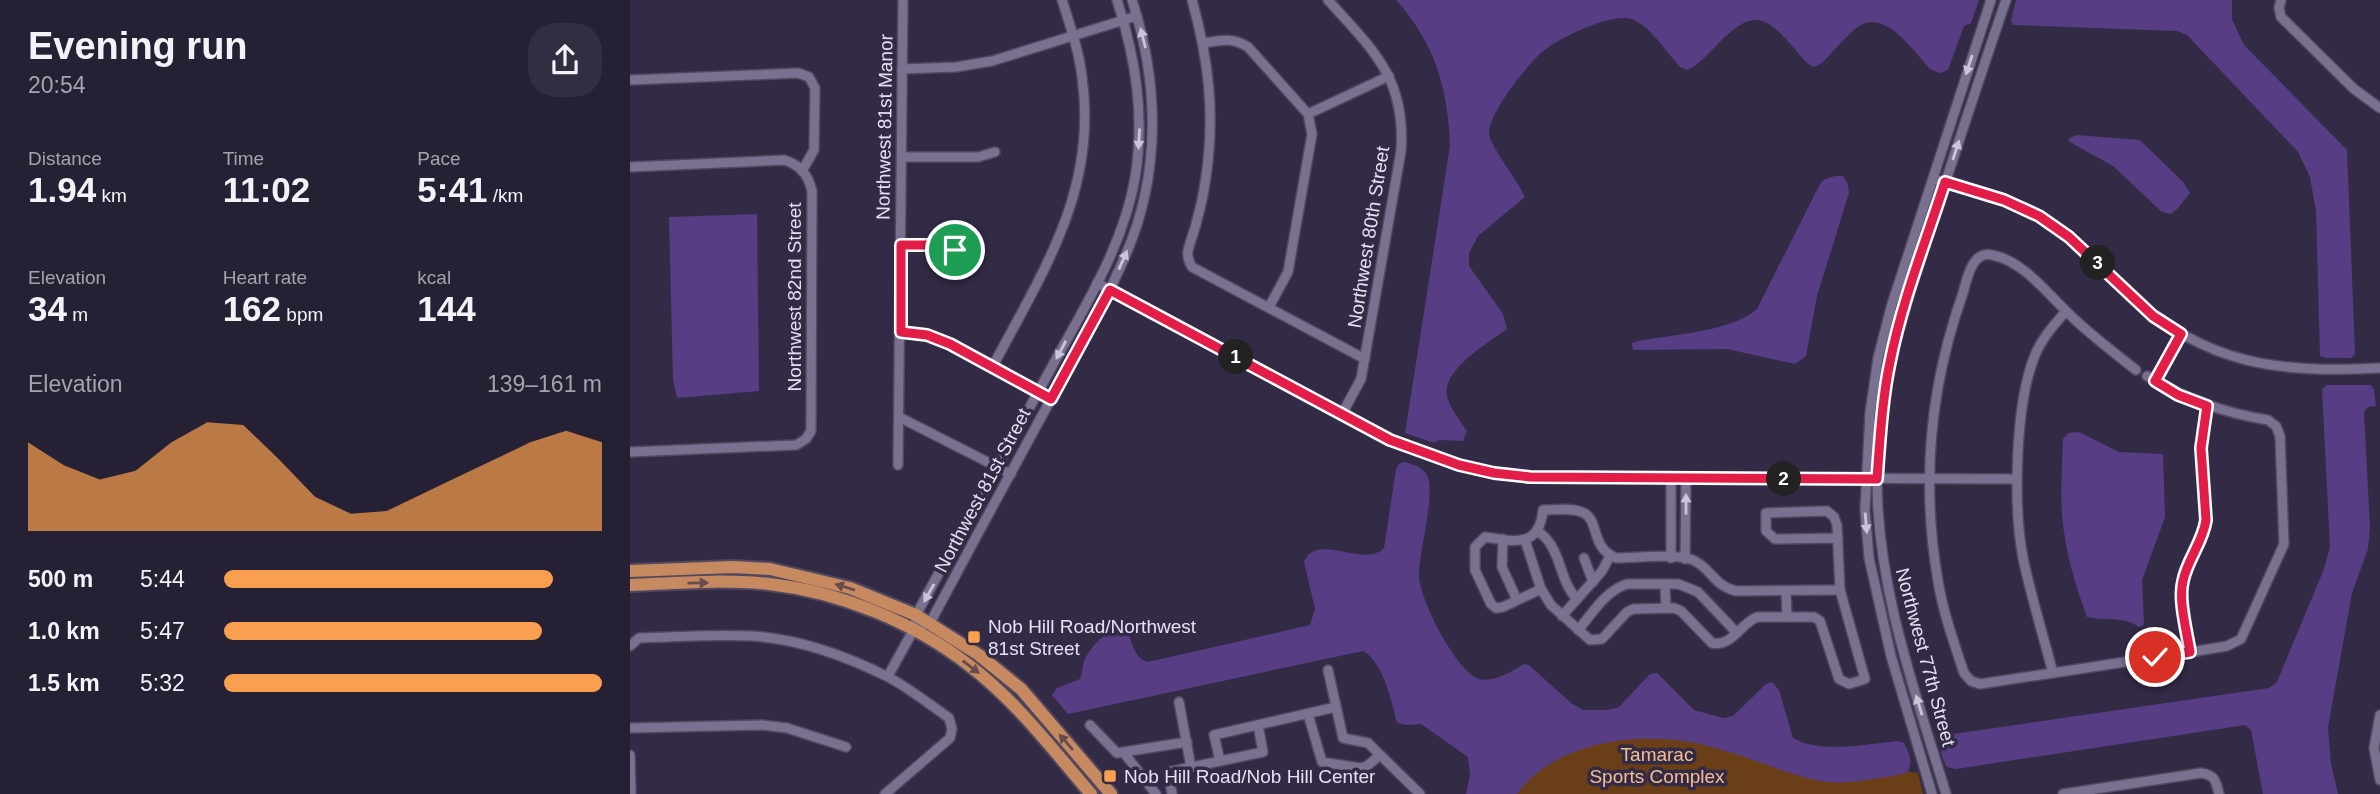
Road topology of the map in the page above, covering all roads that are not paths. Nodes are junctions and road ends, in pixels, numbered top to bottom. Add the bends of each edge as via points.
1 (903, 0) edge
2 (1062, 0) edge
3 (1117, 0) edge
4 (1132, 0) edge
5 (1192, 0) edge
6 (1328, 0) edge
7 (1991, 0) edge
8 (2006, 0) edge
9 (2280, 4) edge
10 (1138, 16) junction
11 (1124, 20) junction
12 (1073, 36) junction
13 (1204, 43) junction
14 (902, 69) junction
15 (1389, 76) junction
16 (630, 80) edge
17 (2380, 108) edge
18 (1308, 114) junction
19 (995, 152) dead end
20 (902, 157) junction
21 (630, 167) edge
22 (802, 171) junction
23 (1933, 178) junction
24 (1945, 182) junction
25 (901, 245) junction
26 (955, 250) dead end
27 (1097, 283) junction
28 (1110, 290) junction
29 (1269, 307) junction
30 (2066, 311) junction
31 (901, 332) junction
32 (2181, 334) junction
33 (1365, 359) junction
34 (993, 366) junction
35 (2380, 368) edge
36 (2136, 370) dead end
37 (1038, 392) junction
38 (1051, 399) junction
39 (2207, 406) junction
40 (1342, 414) junction
41 (901, 418) junction
42 (630, 452) edge
43 (898, 465) dead end
44 (997, 467) junction
45 (1011, 474) junction
46 (1928, 478) junction
47 (1671, 479) junction
48 (1686, 479) junction
49 (1866, 479) junction
50 (1877, 479) junction
51 (2017, 479) junction
52 (1671, 529) junction
53 (1685, 530) junction
54 (1536, 531) junction
55 (1838, 538) junction
56 (1503, 539) junction
57 (1525, 540) junction
58 (1610, 556) junction
59 (1584, 558) dead end
60 (1671, 558) junction
61 (1685, 559) junction
62 (630, 571) edge
63 (1593, 582) junction
64 (1665, 584) junction
65 (630, 585) edge
66 (1541, 589) junction
67 (1840, 590) junction
68 (1786, 591) junction
69 (1577, 599) junction
70 (1517, 600) junction
71 (1666, 608) junction
72 (916, 615) junction
73 (1562, 616) junction
74 (1787, 617) junction
75 (930, 623) junction
76 (914, 629) junction
77 (1578, 630) junction
78 (1737, 632) junction
79 (630, 645) edge
80 (2190, 652) junction
81 (2155, 657) dead end
82 (2138, 660) dead end
83 (1328, 670) dead end
84 (2053, 673) junction
85 (888, 676) junction
86 (1179, 702) dead end
87 (1336, 707) junction
88 (1308, 714) junction
89 (2380, 715) edge
90 (1090, 725) dead end
91 (1258, 725) junction
92 (630, 728) edge
93 (1186, 742) junction
94 (846, 747) dead end
95 (1124, 753) junction
96 (630, 755) edge
97 (1380, 755) junction
98 (1220, 761) junction
99 (1191, 767) junction
100 (2380, 780) edge
101 (631, 794) edge
102 (885, 794) edge
103 (1091, 794) edge
104 (1111, 794) edge
105 (1156, 794) edge
106 (1172, 794) edge
107 (1420, 794) edge
108 (1932, 794) edge
109 (1946, 794) edge
110 (2063, 794) edge
111 (2219, 794) edge

1 - 14 street, Northwest 81st Manor
2 - 12 street
3 - 11 street, Northwest 81st Street
4 - 10 street, Northwest 81st Street
5 - 13 street
6 - 15 street, Northwest 80th Street via 1376,53
7 -> 23 street, Northwest 77th Street
24 -> 8 street, Northwest 77th Street
9 - 17 street via 2281,17 2354,89
10 - 11 street
28 -> 10 street, Northwest 81st Street via 1139,218 1152,147 1150,76
11 - 12 street
11 -> 27 street, Northwest 81st Street via 1137,78 1139,147 1126,215
12 - 14 street via 992,61
12 - 34 street via 1085,108 1081,172 1058,243
13 - 18 street via 1238,40
13 - 29 street via 1210,129 1206,176 1188,260 1192,267
14 - 20 street, Northwest 81st Manor
15 - 18 street
15 - 33 street, Northwest 80th Street via 1399,106 1401,151
16 - 22 street via 798,73 809,77 814,88 814,150
18 - 29 street via 1312,134 1288,272
19 - 20 street via 978,157
20 - 25 street, Northwest 81st Manor
21 - 22 street via 784,160
22 - 42 street, Northwest 82nd Street via 812,191 811,431 796,445
23 - 24 street
23 - 49 street, Northwest 77th Street via 1878,358
24 - 32 street via 2039,216 2069,237 2153,316
24 - 50 street, Northwest 77th Street via 1890,361
25 - 26 street
25 - 31 street, Northwest 81st Manor
27 - 28 street
27 -> 37 street, Northwest 81st Street
28 - 38 street, Northwest 81st Street
28 - 40 street
29 - 33 street
30 - 36 street
30 - 46 street via 2045,286 2015,265 1991,254 1973,263 1941,370
30 - 51 street via 2035,355 2025,394
31 - 34 street via 927,335
31 - 41 street, Northwest 81st Manor
32 - 35 street via 2212,349 2269,366
32 - 39 street via 2151,379
33 - 40 street, Northwest 80th Street via 1362,379
34 - 37 street
37 - 38 street
37 - 44 street, Northwest 81st Street
38 - 45 street, Northwest 81st Street
39 - 80 street via 2202,432 2206,520 2182,592
39 - 80 street via 2276,426 2284,544 2241,639
40 - 47 street via 1423,454 1494,473
41 - 43 street, Northwest 81st Manor
41 - 44 street
44 - 45 street
44 -> 72 street, Northwest 81st Street
45 - 75 street, Northwest 81st Street
46 - 50 street
46 - 51 street
46 - 84 street via 1938,583 1964,673 1980,684
47 - 48 street
47 - 52 street
48 - 49 street
53 -> 48 street
49 - 50 street
49 -> 108 street, Northwest 77th Street via 1869,558 1876,596
109 -> 50 street, Northwest 77th Street via 1889,593
51 - 84 street via 2023,557
52 - 53 street
52 - 60 street
53 - 61 street
54 - 57 street
54 - 58 street via 1543,510 1584,513
54 - 69 street via 1551,544
55 - 55 street via 1775,539 1766,531 1766,513 1827,512 1835,517
55 - 67 street
56 - 57 street
56 - 70 street via 1503,567
56 - 70 street via 1485,537 1475,547 1475,570 1496,608
57 - 66 street
58 - 60 street
58 - 63 street
59 - 63 street
60 - 61 street
61 - 68 street via 1702,566 1727,589
72 -> 62 main road via 850,588 770,569
63 - 69 street
64 - 71 street
64 - 77 street via 1620,586
64 - 78 street via 1698,592
65 -> 76 main road via 731,582 795,588 844,601
66 - 70 street
66 - 73 street
67 - 68 street
67 - 74 street via 1865,679 1849,684 1839,679 1820,621
68 - 74 street
69 - 73 street
71 - 77 street via 1633,609 1597,641
71 - 78 street via 1681,611 1712,643 1725,643
72 - 75 main road
72 - 76 street, Northwest 81st Street
73 - 77 street
74 - 78 street via 1757,617
75 - 76 street
104 -> 75 main road via 1021,689
76 - 85 street, Northwest 81st Street
76 -> 103 main road via 970,665 1013,704
79 - 85 street via 639,638 755,636 801,644
80 - 81 street
82 - 84 street
83 - 87 street
85 - 102 street via 949,718 952,729 950,738
86 - 93 street
87 - 88 street
87 - 97 street via 1343,738 1368,743
88 - 91 street
88 - 97 street via 1322,762 1360,768
89 - 100 street via 2374,748
90 - 95 street via 1112,750
91 - 98 street via 1214,736
91 - 98 street via 1263,752
92 - 94 street via 787,727
93 - 95 street
93 - 99 street
95 - 105 street
96 - 101 street
97 - 107 street
98 - 99 street
99 - 106 street via 1168,772
110 - 111 street via 2201,773 2216,780

